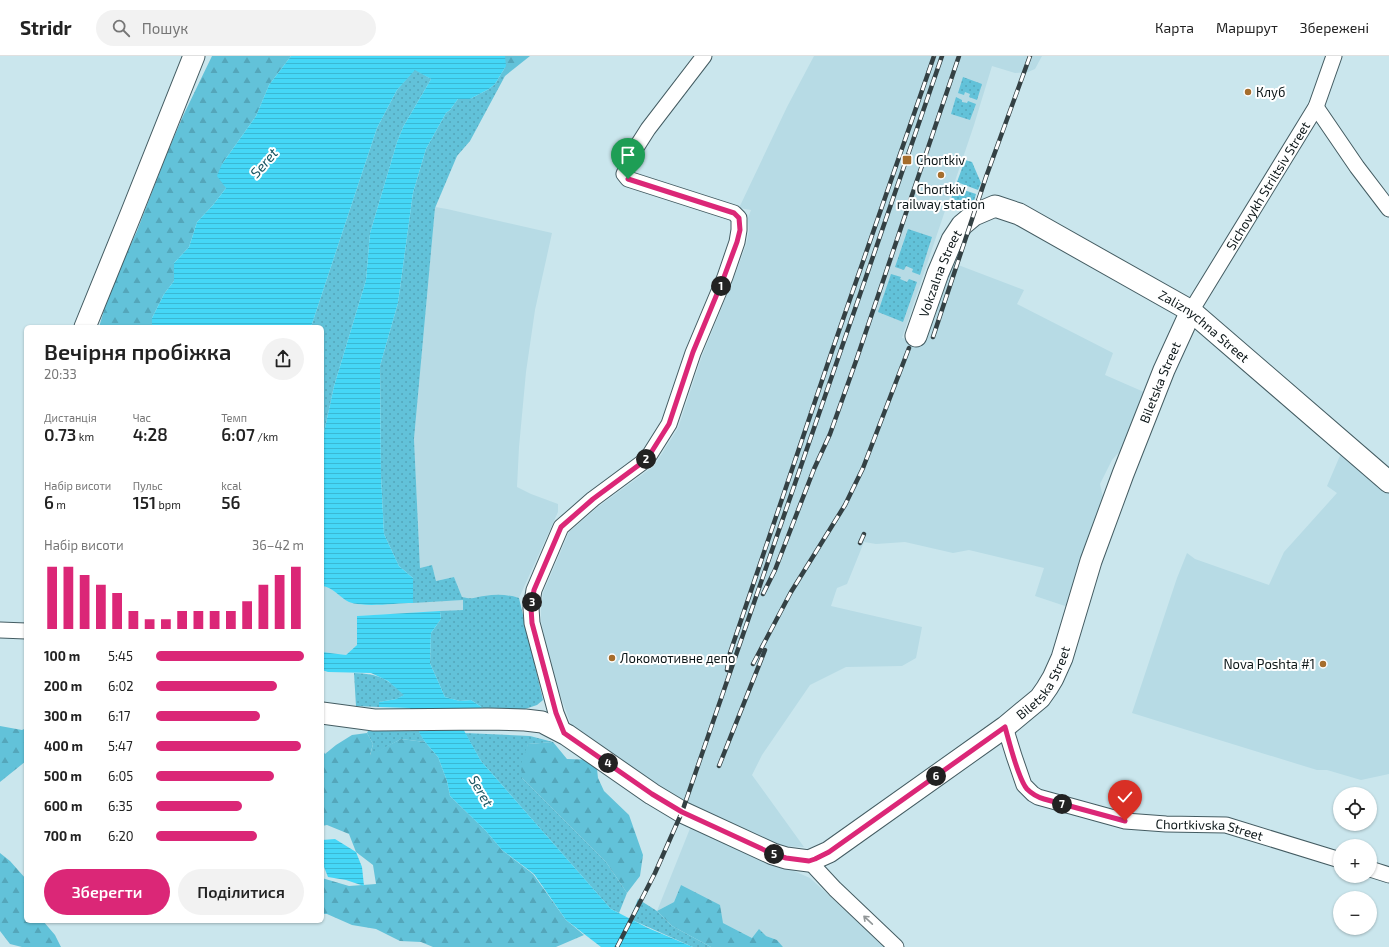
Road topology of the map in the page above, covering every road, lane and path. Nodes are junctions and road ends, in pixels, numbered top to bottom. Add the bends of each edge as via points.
1 (194, 56) edge
2 (704, 56) edge
3 (1334, 56) edge
4 (1316, 107) junction
5 (995, 206) joint
6 (1389, 210) edge
7 (1191, 311) junction
8 (85, 325) edge
9 (916, 336) dead end
10 (1389, 482) edge
11 (0, 630) edge
12 (24, 630) edge
13 (324, 713) edge
14 (1005, 727) junction
15 (564, 733) junction
16 (1333, 858) edge
17 (809, 861) junction
18 (1377, 871) edge
19 (1389, 875) edge
20 (896, 947) edge

1 - 8 street
2 - 15 street via 645,134 624,174 628,179 734,213 739,218 740,230 693,352 669,424 647,459 593,499 561,527 534,590 532,623 556,713
3 - 4 street, Sichovykh Striltsiv Street
4 - 6 street
4 - 7 street, Sichovykh Striltsiv Street
5 - 7 street, Zaliznychna Street via 1019,214
5 - 9 street, Vokzalna Street via 974,215 962,225 952,240
7 - 10 street, Zaliznychna Street
7 - 14 street, Biletska Street via 1164,370 1123,474 1091,561 1058,668 1040,698
11 - 12 street
13 - 15 street via 374,720 525,720 542,722
14 - 16 street, Chortkivska Street via 1024,785 1038,797 1132,822 1226,825
14 - 17 street, Biletska Street via 829,852
15 - 17 street via 682,812 762,849 786,858
20 -> 17 street
18 - 19 street

